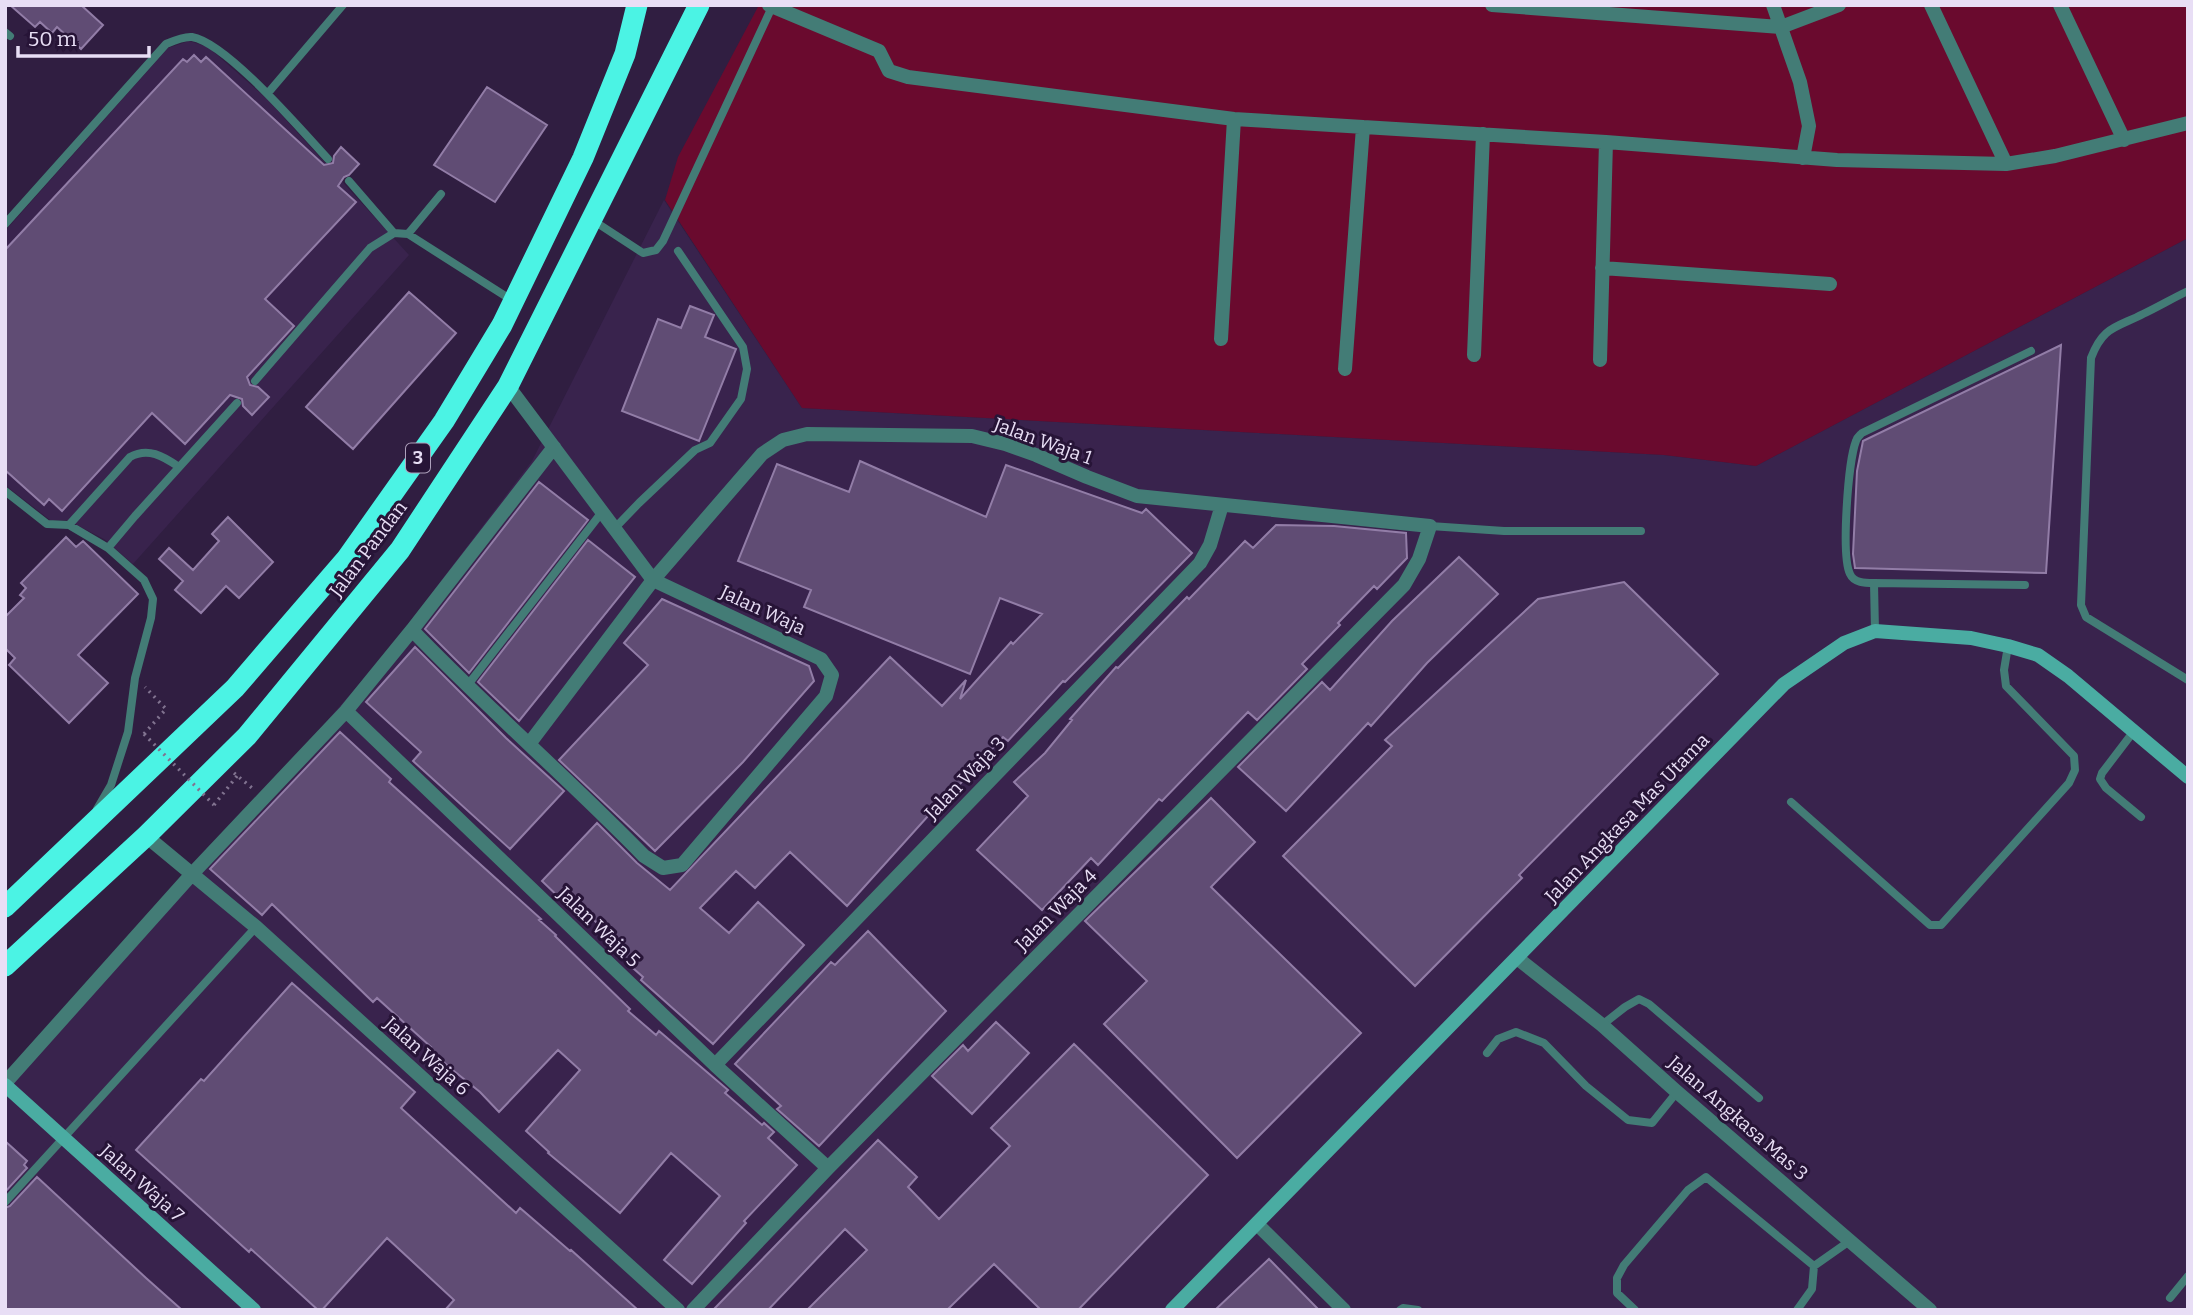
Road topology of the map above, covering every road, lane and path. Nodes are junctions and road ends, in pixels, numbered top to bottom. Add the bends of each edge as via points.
1 (343, 5) edge
2 (637, 5) edge
3 (699, 5) edge
4 (1492, 5) edge
5 (1773, 5) edge
6 (1839, 5) edge
7 (1931, 5) edge
8 (2060, 5) edge
9 (770, 6) edge
10 (1781, 27) junction
11 (268, 93) junction
12 (1234, 119) junction
13 (2188, 124) edge
14 (1363, 127) junction
15 (1483, 134) junction
16 (2124, 140) junction
17 (1606, 142) junction
18 (1803, 158) junction
19 (328, 159) dead end
20 (2006, 164) junction
21 (349, 181) dead end
22 (441, 194) dead end
23 (592, 219) junction
24 (5, 224) edge
25 (394, 233) junction
26 (408, 234) junction
27 (678, 251) dead end
28 (1602, 268) junction
29 (1830, 284) dead end
30 (2188, 290) edge
31 (513, 301) junction
32 (1221, 339) dead end
33 (2031, 351) dead end
34 (1474, 355) dead end
35 (1600, 360) dead end
36 (1345, 369) dead end
37 (255, 382) dead end
38 (508, 386) junction
39 (237, 403) dead end
40 (554, 447) junction
41 (178, 467) junction
42 (5, 491) edge
43 (1222, 505) junction
44 (603, 512) junction
45 (69, 525) junction
46 (1430, 526) junction
47 (613, 530) junction
48 (1641, 531) dead end
49 (108, 548) junction
50 (653, 580) junction
51 (1874, 583) junction
52 (2025, 585) dead end
53 (412, 630) junction
54 (1875, 631) junction
55 (2008, 646) junction
56 (135, 678) junction
57 (2188, 680) edge
58 (467, 687) junction
59 (346, 711) junction
60 (2134, 731) junction
61 (529, 744) junction
62 (221, 762) junction
63 (237, 776) junction
64 (2188, 777) edge
65 (265, 797) junction
66 (1791, 802) dead end
67 (2141, 817) dead end
68 (83, 832) junction
69 (146, 836) junction
70 (192, 874) junction
71 (5, 907) edge
72 (256, 927) junction
73 (1517, 958) junction
74 (5, 966) edge
75 (1602, 1025) junction
76 (1487, 1054) dead end
77 (715, 1065) junction
78 (5, 1084) edge
79 (1677, 1092) junction
80 (1759, 1098) dead end
81 (64, 1139) junction
82 (828, 1168) junction
83 (5, 1202) edge
84 (1256, 1224) junction
85 (1851, 1240) junction
86 (1814, 1266) junction
87 (2188, 1276) edge
88 (2170, 1298) dead end
89 (254, 1310) edge
90 (678, 1310) edge
91 (693, 1310) edge
92 (1172, 1310) edge
93 (1344, 1310) edge
94 (1400, 1310) edge
95 (1418, 1310) edge
96 (1635, 1310) edge
97 (1797, 1310) edge
98 (1930, 1310) edge

1 - 11 lane
2 - 31 highway, Jalan Pandan / 3 via 625,54 583,158
3 - 23 highway, Jalan Pandan / 3
4 - 10 street
5 - 10 street
6 - 10 street
7 - 20 street
8 - 16 street
9 - 12 street via 879,51 889,71 908,77
9 - 23 lane via 656,250 643,253
10 - 18 street via 1809,126
11 - 19 lane
11 - 24 lane via 210,44 190,37 166,44
12 - 14 street
12 - 32 street
13 - 16 street
14 - 15 street
14 - 36 street
15 - 17 street
15 - 34 street
16 - 20 street
17 - 18 street
17 - 28 street
18 - 20 street
21 - 25 lane
22 - 26 lane
23 - 38 highway, Jalan Pandan / 3
25 - 26 lane
25 - 37 lane via 370,248
26 - 31 lane
27 - 47 lane via 743,347 747,369 741,399 710,443 695,450
28 - 29 street
28 - 35 street
30 - 57 lane via 2114,326 2097,342 2091,358 2081,605 2085,617
31 - 68 highway, Jalan Pandan / 3 via 444,421 347,558 235,688
33 - 51 lane via 1856,439 1846,543 1849,572 1861,583
38 - 40 street, Jalan Waja
38 - 62 highway, Jalan Pandan / 3 via 400,550
39 - 41 lane
40 - 44 street, Jalan Waja
40 - 53 street
41 - 45 lane via 165,457 139,452
41 - 49 lane
42 - 45 lane via 47,524
43 - 46 street, Jalan Waja 1
43 - 50 street, Jalan Waja 1 via 1137,496 1036,454 972,436 807,434 783,440 762,454
43 - 77 street, Jalan Waja 3 via 1200,563
44 - 47 street, Jalan Waja
44 - 58 lane
45 - 49 lane
46 - 48 lane, Jalan Waja 1
46 - 82 street, Jalan Waja 4 via 1404,585
47 - 50 street, Jalan Waja
49 - 56 lane via 144,580 153,599
50 - 61 street, Jalan Waja 1
50 - 61 street, Jalan Waja via 821,659 832,675 826,696 682,865 663,868 644,856
51 - 52 lane
51 - 54 lane
53 - 58 street
53 - 59 street
54 - 55 street, Jalan Angkasa Mas Utama via 1946,635
54 - 73 street, Jalan Angkasa Mas Utama via 1844,643 1784,684
55 - 60 street, Jalan Angkasa Mas Utama via 2038,655
55 - 66 lane via 2006,686 2074,756 2075,770 2069,783 1941,926 1930,925
56 - 63 path, bridge via 166,709 144,734 214,806
56 - 68 lane via 128,732 111,785
58 - 61 street
59 - 65 street
59 - 77 street, Jalan Waja 5
60 - 64 street, Jalan Angkasa Mas Utama
60 - 67 lane via 2100,779
62 - 63 path
62 - 69 highway, Jalan Pandan / 3
63 - 65 path
65 - 70 street
68 - 71 highway, Jalan Pandan / 3
69 - 70 street, Jalan Waja 6
69 - 74 highway, Jalan Pandan / 3
70 - 72 street, Jalan Waja 6
70 - 78 street
72 - 81 lane
72 - 90 street, Jalan Waja 6
73 - 75 street, Jalan Angkasa Mas 3
73 - 84 street, Jalan Angkasa Mas Utama
75 - 79 street, Jalan Angkasa Mas 3
75 - 80 lane via 1639,999
76 - 79 lane via 1498,1039 1517,1032 1544,1044 1628,1120 1652,1123
77 - 82 street, Jalan Waja 5
78 - 81 street, Jalan Waja 7
79 - 85 street, Jalan Angkasa Mas 3
81 - 83 lane
81 - 89 street, Jalan Waja 7
82 - 91 street, Jalan Waja 4
84 - 92 street, Jalan Angkasa Mas Utama
84 - 93 street
85 - 86 lane
85 - 98 street, Jalan Angkasa Mas 3
86 - 96 lane via 1706,1177 1688,1189 1617,1278 1617,1293
86 - 97 lane via 1812,1289
87 - 88 lane
94 - 95 lane

